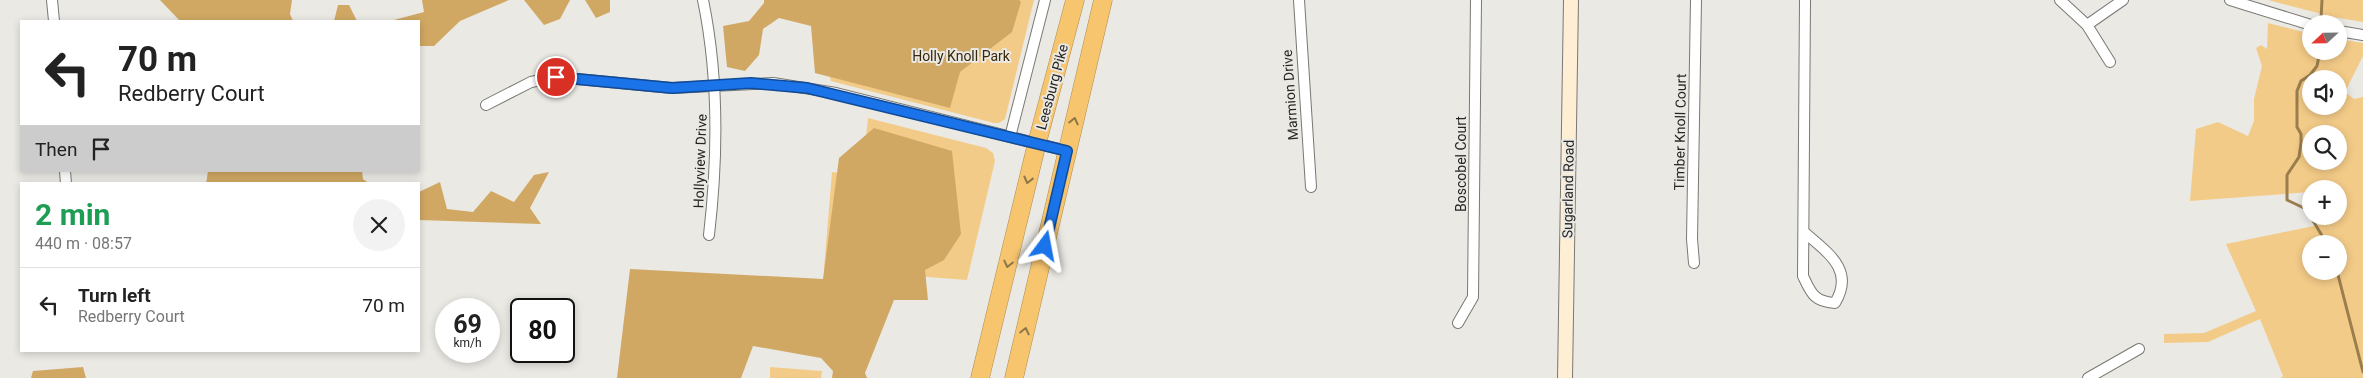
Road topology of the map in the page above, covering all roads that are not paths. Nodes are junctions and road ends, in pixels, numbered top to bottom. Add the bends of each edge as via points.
1 (52, 0) edge
2 (704, 0) edge
3 (1045, 0) edge
4 (1103, 0) edge
5 (1298, 0) edge
6 (1476, 0) edge
7 (1571, 0) edge
8 (1696, 0) edge
9 (1805, 0) edge
10 (2060, 0) edge
11 (2123, 0) edge
12 (2230, 0) edge
13 (1072, 1) edge
14 (54, 20) edge
15 (2302, 22) edge
16 (2086, 25) junction
17 (2348, 32) edge
18 (2363, 35) edge
19 (2110, 62) dead end
20 (714, 84) junction
21 (486, 105) dead end
22 (1010, 137) junction
23 (1037, 143) junction
24 (1067, 151) junction
25 (1311, 187) dead end
26 (1804, 232) junction
27 (709, 235) dead end
28 (1694, 264) dead end
29 (1458, 323) dead end
30 (2139, 349) dead end
31 (980, 378) edge
32 (1014, 378) edge
33 (1566, 378) edge
34 (2088, 378) edge

1 - 14 street
2 - 20 street, Hollyview Drive
3 - 22 street
24 -> 4 highway, Leesburg Pike
5 - 25 street, Marmion Drive
6 - 29 street, Boscobel Court via 1473,297
7 - 33 street, Sugarland Road
8 - 28 street, Timber Knoll Court
9 - 26 street
10 - 16 street
11 - 16 street
12 - 15 street
13 - 23 highway, Leesburg Pike
16 - 19 street
17 - 18 street
20 - 21 street via 656,87 556,77 531,82
20 - 22 street via 766,83 807,88
20 - 27 street, Hollyview Drive via 716,137
22 - 23 street
23 - 24 street
23 -> 31 highway, Leesburg Pike
32 -> 24 highway, Leesburg Pike
26 - 26 street via 1803,276 1812,295 1824,303 1835,303 1842,292 1843,273 1827,252
30 - 34 street

